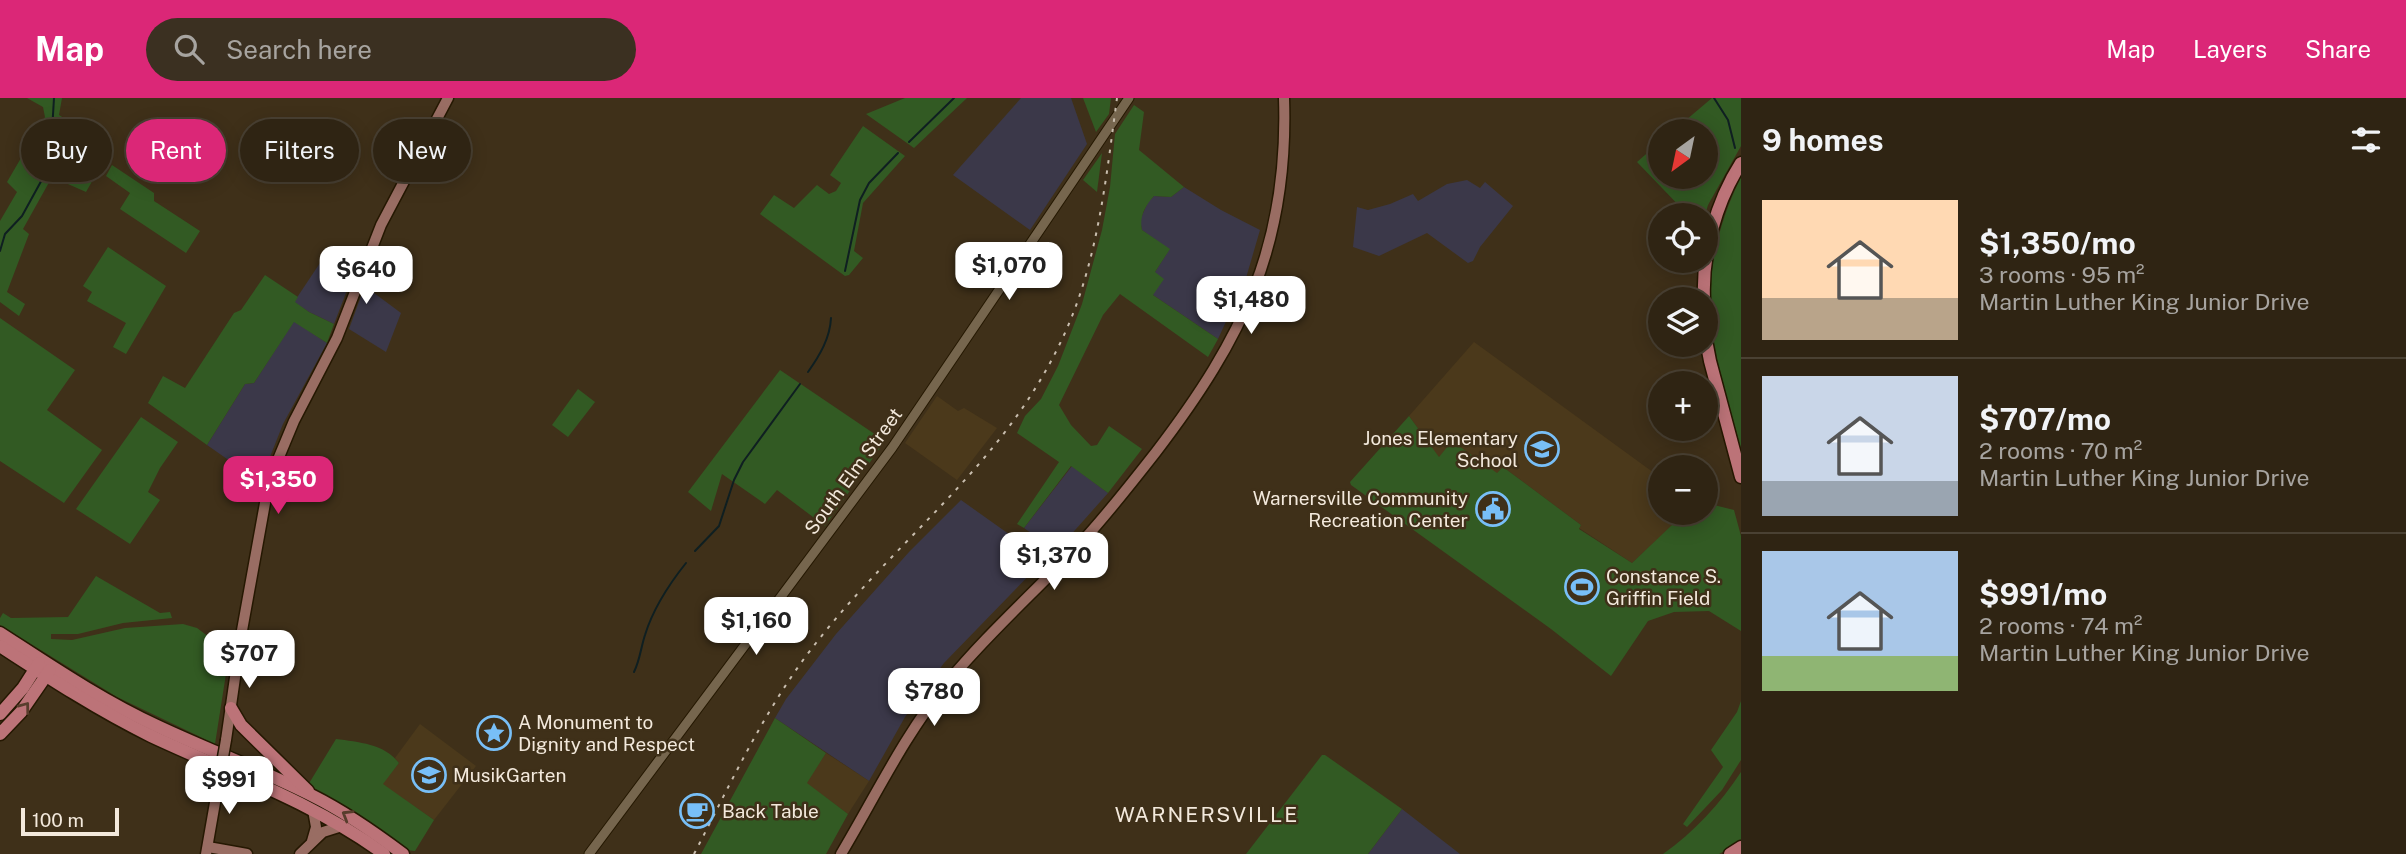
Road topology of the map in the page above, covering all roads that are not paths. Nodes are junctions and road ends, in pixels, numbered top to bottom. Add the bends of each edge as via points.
1 (447, 98) edge
2 (1129, 98) edge
3 (1284, 98) edge
4 (1741, 163) edge
5 (1705, 287) edge
6 (1709, 357) edge
7 (1741, 477) edge
8 (0, 632) edge
9 (0, 646) edge
10 (44, 668) junction
11 (231, 708) junction
12 (0, 715) edge
13 (0, 734) edge
14 (314, 796) junction
15 (313, 810) junction
16 (342, 826) junction
17 (313, 841) junction
18 (1741, 849) edge
19 (207, 851) edge
20 (247, 854) edge
21 (299, 854) edge
22 (384, 854) edge
23 (403, 854) edge
24 (589, 854) edge
25 (841, 854) edge
26 (1733, 854) edge

1 - 11 main road via 381,225 337,338 294,421 270,481
2 - 24 street, South Elm Street via 892,448
3 - 25 main road via 1285,143 1273,231 1248,307 1223,356 1107,514 940,692
4 - 5 main road via 1712,232
6 - 7 main road
8 - 10 main road
9 - 10 main road
10 - 12 main road
13 -> 10 main road via 21,712
10 - 14 main road via 155,725
10 - 15 main road via 123,722
11 - 14 main road via 241,725
11 - 19 main road, bridge
23 -> 14 main road
15 - 16 main road
15 - 17 main road
16 - 17 main road via 328,829
16 - 22 main road
17 - 21 main road
18 - 26 main road
19 - 20 main road

